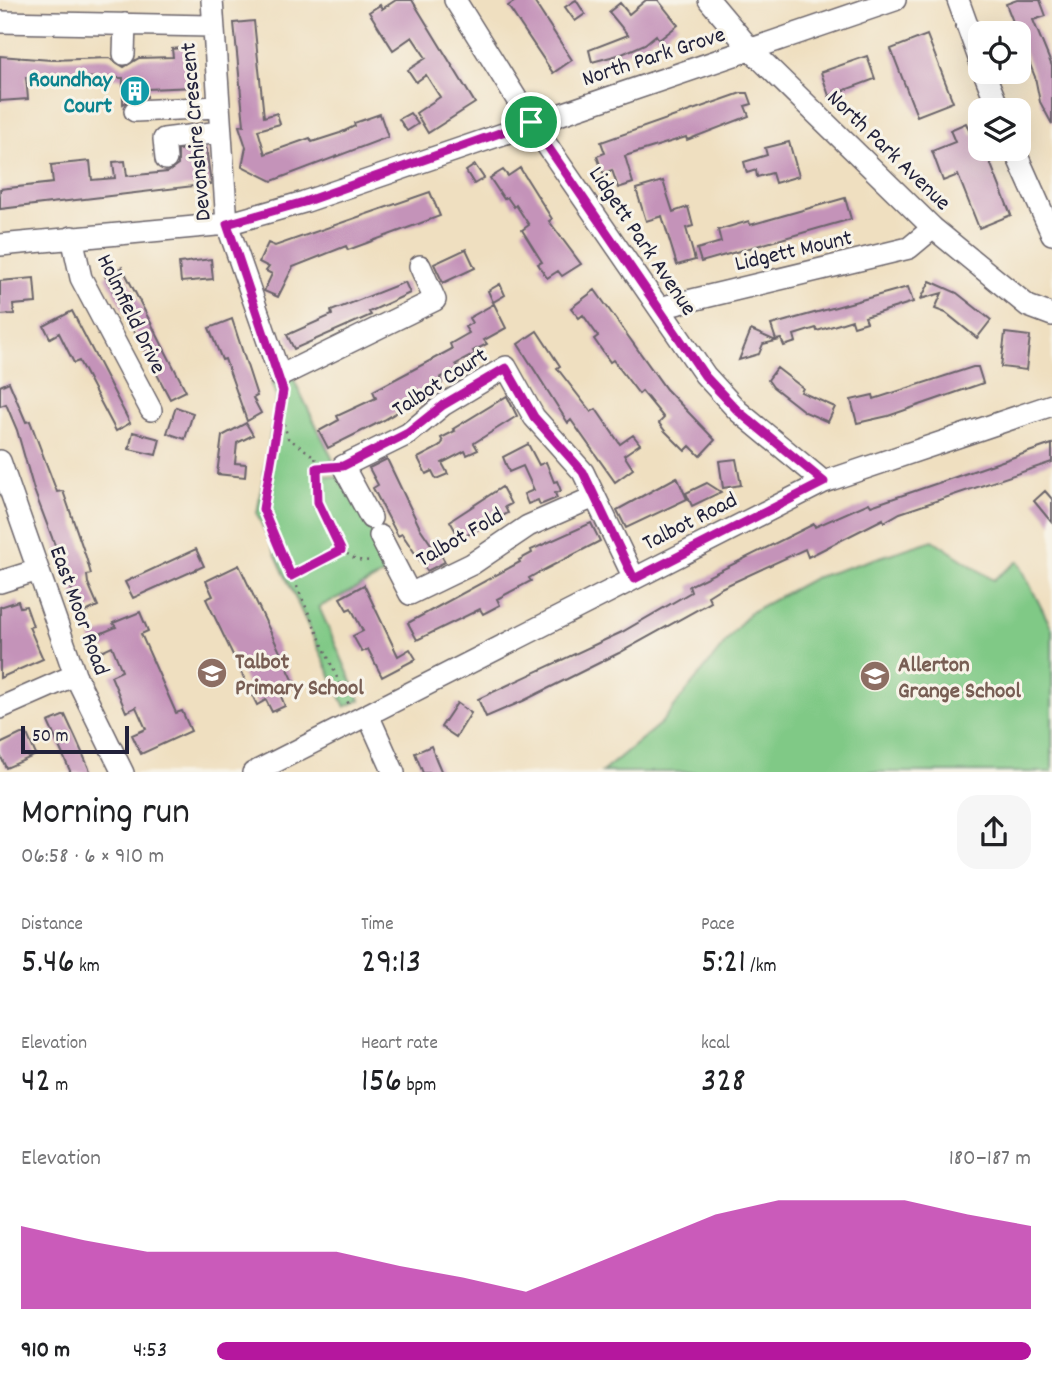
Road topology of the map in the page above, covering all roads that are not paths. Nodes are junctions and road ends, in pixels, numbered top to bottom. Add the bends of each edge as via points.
1 (212, 0) edge
2 (454, 0) edge
3 (709, 0) edge
4 (895, 0) edge
5 (958, 0) edge
6 (0, 22) edge
7 (125, 24) junction
8 (211, 26) junction
9 (968, 28) edge
10 (751, 50) junction
11 (124, 54) dead end
12 (218, 107) junction
13 (135, 111) dead end
14 (531, 122) junction
15 (220, 132) junction
16 (166, 159) dead end
17 (1019, 161) edge
18 (227, 224) junction
19 (933, 228) junction
20 (1052, 234) edge
21 (72, 237) junction
22 (0, 245) edge
23 (419, 266) dead end
24 (659, 308) junction
25 (1052, 315) edge
26 (1052, 405) edge
27 (151, 410) dead end
28 (0, 461) edge
29 (824, 482) junction
30 (594, 497) junction
31 (375, 527) joint
32 (38, 570) junction
33 (634, 579) junction
34 (0, 582) edge
35 (75, 675) junction
36 (0, 708) edge
37 (362, 718) junction
38 (122, 772) edge
39 (253, 772) edge
40 (394, 772) edge

1 - 8 street, Devonshire Crescent
2 - 14 street, Lidgett Park Avenue
3 - 10 street, North Park Avenue
4 - 10 street, North Park Grove
5 - 9 street
6 - 7 street
7 - 8 street
7 - 11 street
8 - 12 street, Devonshire Crescent
10 - 14 street, North Park Grove
10 - 19 street, North Park Avenue
12 - 13 street via 158,102
12 - 15 street, Devonshire Crescent
14 - 18 street, North Park Grove via 304,202
14 - 24 street, Lidgett Park Avenue
15 - 16 street via 164,139
15 - 18 street, Devonshire Crescent
17 - 20 street
18 - 21 street, North Park Grove
18 - 23 street, Devonshire Crescent via 280,376 435,300
19 - 24 street, Lidgett Mount via 909,248
19 - 25 street, North Park Avenue via 1028,306
21 - 22 street, North Park Grove
21 - 27 street, Holmfield Drive via 81,278
24 - 29 street, Lidgett Park Avenue via 705,376 738,411
26 - 29 street, Talbot Road
28 - 32 street, East Moor Road
29 - 33 street, Talbot Road
30 - 31 street, Talbot Fold via 528,526 472,564 410,594
30 - 31 street, Talbot Court via 583,472 534,417 506,368 443,405 408,433 343,466
30 - 33 street, Talbot Court
32 - 34 street
32 - 35 street, East Moor Road
33 - 37 street, Talbot Road
35 - 36 street
35 - 38 street, East Moor Road
37 - 39 street, Talbot Road
37 - 40 street

